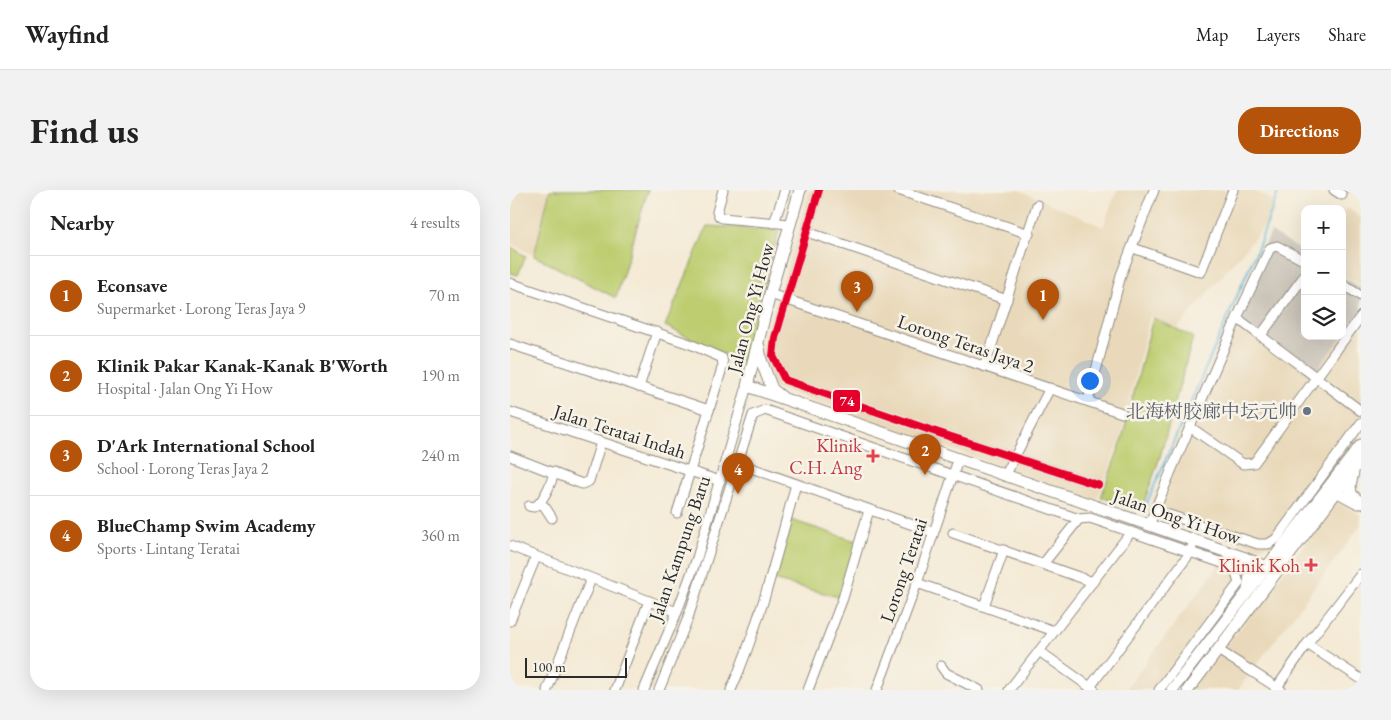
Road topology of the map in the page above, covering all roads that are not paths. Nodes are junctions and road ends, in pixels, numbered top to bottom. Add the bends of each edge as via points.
1 (723, 190) edge
2 (785, 190) edge
3 (800, 190) edge
4 (819, 190) edge
5 (898, 190) edge
6 (1154, 190) edge
7 (1233, 190) edge
8 (1037, 205) dead end
9 (774, 223) junction
10 (790, 224) junction
11 (807, 232) junction
12 (1029, 234) junction
13 (1133, 248) junction
14 (1301, 259) edge
15 (1301, 280) edge
16 (510, 282) edge
17 (1346, 287) edge
18 (770, 294) junction
19 (1361, 296) edge
20 (786, 299) junction
21 (1007, 300) junction
22 (1361, 316) edge
23 (1237, 318) junction
24 (657, 332) junction
25 (1261, 335) junction
26 (758, 343) junction
27 (510, 344) edge
28 (985, 366) junction
29 (1317, 378) junction
30 (747, 386) junction
31 (639, 387) junction
32 (1050, 388) junction
33 (784, 399) junction
34 (1088, 401) junction
35 (709, 410) junction
36 (1361, 411) edge
37 (510, 412) edge
38 (1122, 413) dead end
39 (1361, 423) edge
40 (1190, 427) junction
41 (601, 442) junction
42 (1361, 445) edge
43 (510, 456) edge
44 (1014, 458) junction
45 (958, 460) junction
46 (737, 463) junction
47 (1358, 464) edge
48 (554, 472) junction
49 (690, 472) junction
50 (953, 475) junction
51 (564, 476) junction
52 (1005, 476) junction
53 (720, 482) junction
54 (552, 483) junction
55 (796, 484) junction
56 (1098, 485) dead end
57 (1332, 490) junction
58 (540, 503) junction
59 (1361, 504) edge
60 (529, 506) dead end
61 (1095, 507) junction
62 (869, 510) junction
63 (1154, 510) junction
64 (677, 513) dead end
65 (552, 518) dead end
66 (1079, 518) junction
67 (1090, 518) junction
68 (1149, 525) junction
69 (934, 532) junction
70 (1131, 532) junction
71 (953, 533) dead end
72 (1194, 541) junction
73 (510, 546) edge
74 (1282, 547) junction
75 (1004, 550) junction
76 (1190, 553) junction
77 (536, 557) junction
78 (1245, 558) junction
79 (1043, 564) junction
80 (1271, 570) junction
81 (1361, 575) edge
82 (592, 578) junction
83 (1093, 582) junction
84 (917, 583) junction
85 (1243, 587) junction
86 (650, 602) junction
87 (984, 606) junction
88 (677, 612) junction
89 (510, 621) edge
90 (1054, 631) junction
91 (1307, 644) junction
92 (1218, 650) junction
93 (1039, 652) junction
94 (941, 666) dead end
95 (1361, 679) edge
96 (1092, 689) edge
97 (1278, 689) edge
98 (547, 690) edge
99 (615, 690) edge
100 (644, 690) edge
101 (659, 690) edge
102 (731, 690) edge
103 (808, 690) edge
104 (877, 690) edge
105 (979, 690) edge
106 (1009, 690) edge
107 (1159, 690) edge
108 (1172, 690) edge
109 (1188, 690) edge

1 - 9 street via 717,212 722,218
2 - 9 street
3 - 10 main road, Jalan Ong Yi How
4 - 11 street, Jalan Ong Yi How
5 - 12 street
6 - 13 street
7 - 13 street via 1201,272
8 - 12 street
9 - 10 street
10 - 18 main road, Jalan Ong Yi How
11 - 20 street, Jalan Ong Yi How
11 - 21 street
12 - 21 street
13 - 34 street via 1121,275
14 - 23 street via 1277,246 1270,248
15 - 25 street
16 - 24 street
17 - 19 street
18 - 20 street, Lorong Teras Jaya 2
18 - 26 main road, Jalan Ong Yi How
20 - 28 street, Lorong Teras Jaya 2
20 - 44 street, Jalan Ong Yi How via 773,356 785,380
21 - 28 street
22 - 29 street
23 - 25 street
23 - 40 street
24 - 31 street
24 - 35 street, Jalan Kampung Baru via 722,358 723,365
25 - 29 street
26 - 30 main road, Jalan Ong Yi How
26 - 33 main road via 772,389
27 - 31 street
28 - 32 street, Lorong Teras Jaya 2
29 - 36 street
29 - 40 street via 1254,463 1243,464
30 - 33 main road, Jalan Ong Yi How
30 - 53 street, Jalan Kampung Baru
31 - 35 street
32 - 34 street, Lorong Teras Jaya 2
32 - 44 street
33 - 45 main road, Jalan Ong Yi How
34 - 38 street, Lorong Teras Jaya 2
35 - 49 street, Jalan Kampung Baru
37 - 41 street, Jalan Teratai Indah
39 - 63 street via 1276,539 1268,544 1258,544
40 - 63 street
41 - 49 street, Jalan Teratai Indah
41 - 51 street via 588,481 582,484
42 - 57 main road
43 - 48 street
44 - 52 street
44 - 56 street, Jalan Ong Yi How
45 - 50 street, Lorong Teratai
45 - 52 main road, Jalan Ong Yi How
46 - 50 street, Jalan Ong Yi How via 753,415 766,410
46 - 55 street
46 - 101 street via 688,618
47 - 57 main road
47 - 59 main road via 1350,478 1351,494
48 - 51 street
48 - 54 street
49 - 53 street, Jalan Teratai Indah
49 - 64 street, Jalan Kampung Baru
50 - 66 street, Jalan Ong Yi How
50 - 69 street, Lorong Teratai
51 - 54 street
52 - 61 main road, Jalan Ong Yi How
53 - 88 street, Jalan Kampung Baru
54 - 58 street
55 - 62 street
55 - 102 street via 768,585
57 - 59 street
57 - 74 main road
57 - 80 main road
58 - 60 street
58 - 65 street
61 - 67 street
61 - 68 main road, Jalan Ong Yi How
62 - 69 street
62 - 103 street via 843,598
63 - 68 street
66 - 67 street, Jalan Ong Yi How
66 - 79 street
67 - 70 street, Jalan Ong Yi How
68 - 72 main road, Jalan Ong Yi How
69 - 84 street, Lorong Teratai
70 - 76 street, Jalan Ong Yi How
70 - 83 street
71 - 75 street
72 - 76 street
72 - 78 main road, Jalan Ong Yi How
73 - 77 street
74 - 78 main road
74 - 80 main road
75 - 79 street
75 - 87 street
76 - 85 street, Jalan Ong Yi How via 1234,567
76 - 96 street
77 - 82 street
77 - 89 street
78 - 80 main road, Jalan Ong Yi How
78 - 85 main road via 1250,575
79 - 83 street
80 - 85 main road
80 - 92 main road
81 - 91 street
82 - 86 street
82 - 98 street
83 - 90 street
84 - 87 street
84 - 104 street, Lorong Teratai
85 - 107 street
85 - 108 main road
86 - 88 street
86 - 99 street
87 - 90 street
88 - 100 street, Jalan Kampung Baru
90 - 93 street
91 - 95 street
91 - 97 street
92 - 97 street
92 - 109 main road
93 - 96 street
93 - 106 street
94 - 105 street via 946,673

